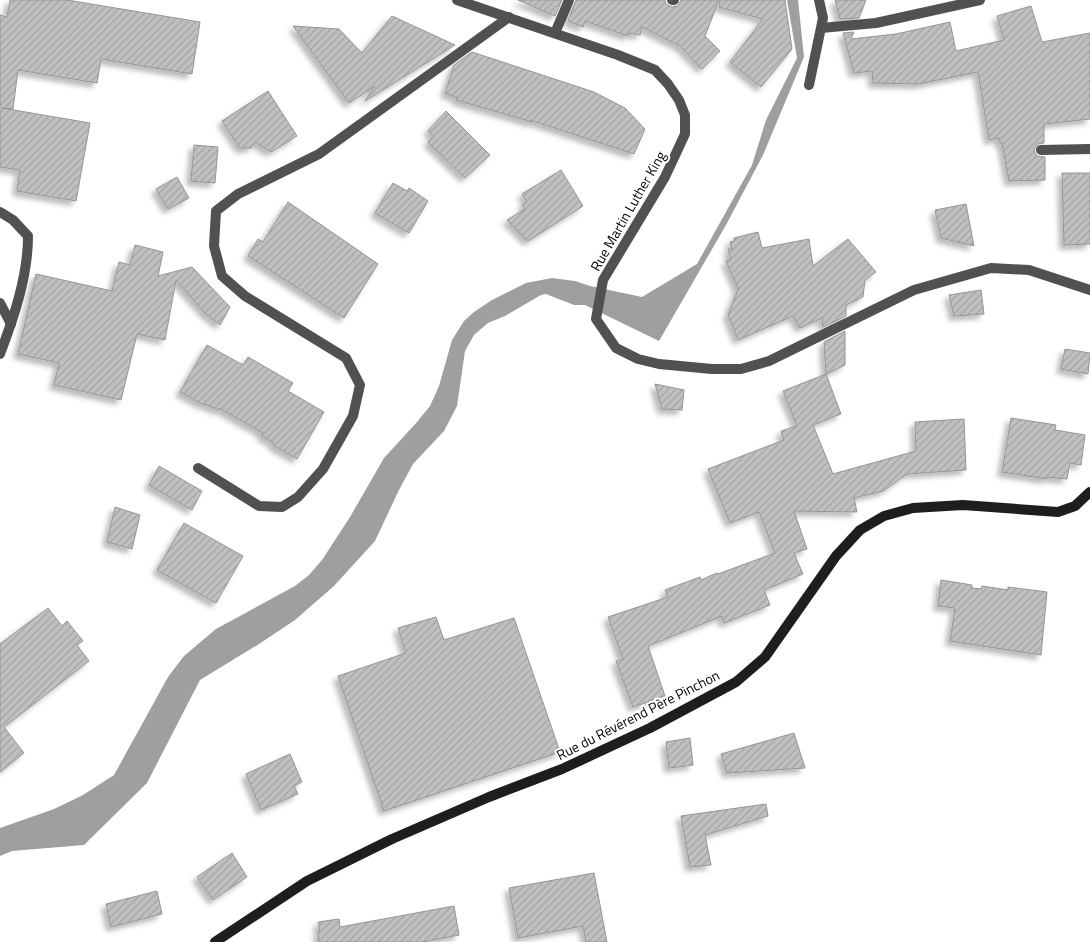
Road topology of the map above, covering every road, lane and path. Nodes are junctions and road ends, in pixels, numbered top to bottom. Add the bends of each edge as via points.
1 (457, 0) edge
2 (569, 0) edge
3 (819, 0) edge
4 (980, 0) edge
5 (509, 17) junction
6 (821, 28) junction
7 (555, 34) junction
8 (809, 85) dead end
9 (1090, 148) edge
10 (1041, 150) dead end
11 (0, 212) edge
12 (1090, 290) edge
13 (0, 303) edge
14 (12, 324) junction
15 (0, 354) edge
16 (198, 468) dead end
17 (1090, 492) edge
18 (215, 942) edge

1 - 5 street, Rue Martin Luther King
2 - 7 street
3 - 6 street via 823,18
4 - 6 street via 876,23
5 - 7 street, Rue Martin Luther King
5 - 16 street via 319,154 238,194 216,211 214,246 222,276 245,296 346,358 360,385 353,416 323,469 298,497 282,507 259,506
6 - 8 street
7 - 12 street, Rue Martin Luther King via 655,70 679,100 685,115 685,134 665,177 604,280 596,319 616,348 638,359 659,364 742,369 769,361 914,290 991,268 1029,270
9 - 10 street
11 - 14 street via 28,236 28,256
13 - 14 street
14 - 15 street
17 - 18 main road, Rue du Révérend Père Pinchon via 1075,506 1058,512 963,505 913,508 884,516 860,530 836,556 765,657 736,682 650,728 562,769 392,839 307,881

